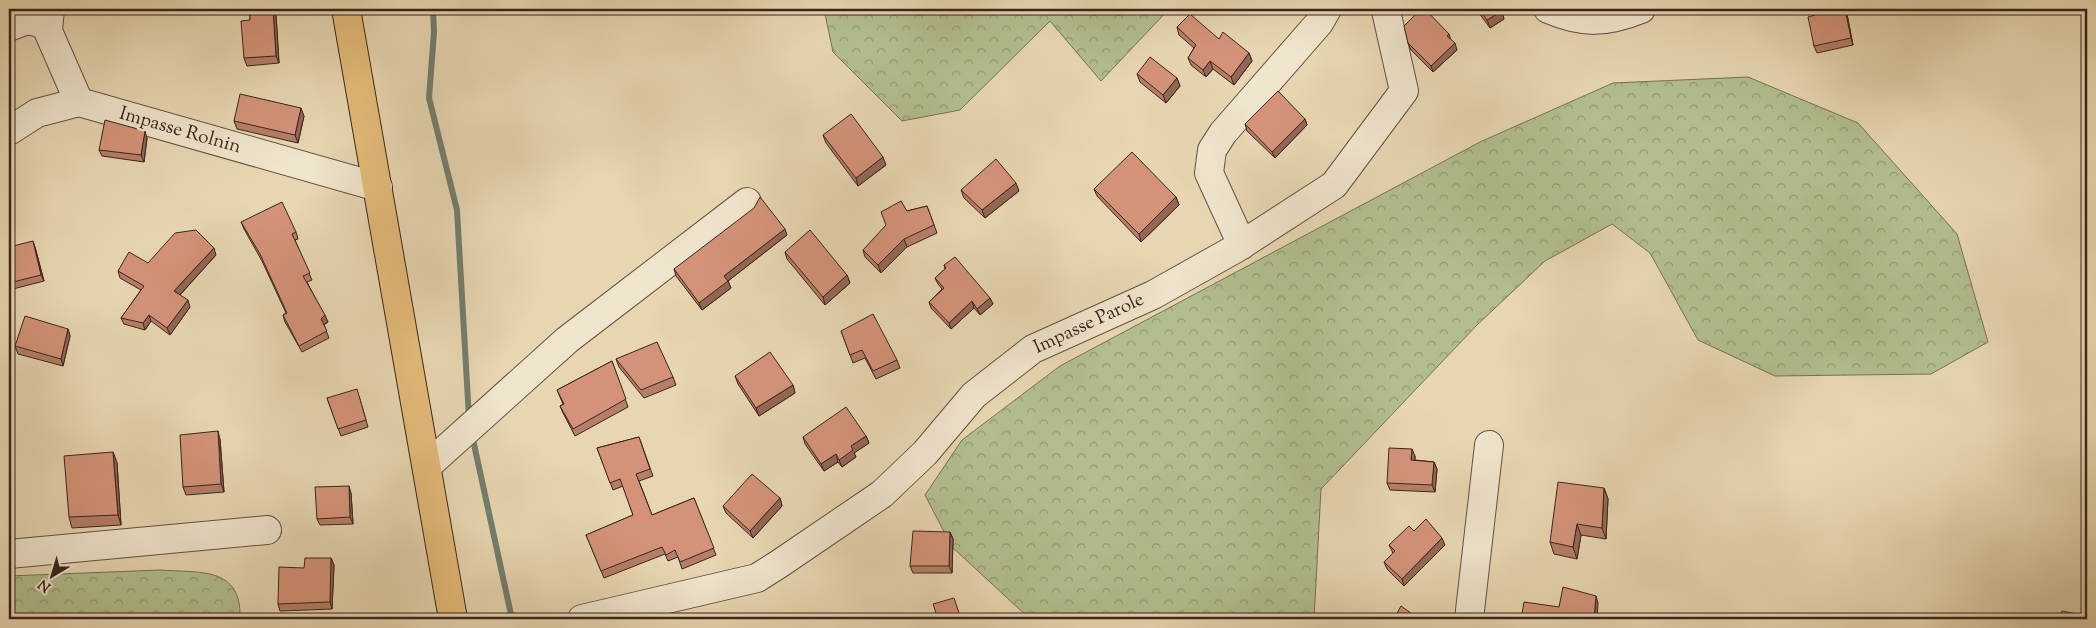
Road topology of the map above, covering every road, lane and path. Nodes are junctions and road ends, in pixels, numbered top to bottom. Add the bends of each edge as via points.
1 (346, 9) edge
2 (1328, 9) edge
3 (1548, 9) edge
4 (1641, 9) edge
5 (1386, 11) dead end
6 (49, 17) edge
7 (9, 27) edge
8 (79, 102) junction
9 (9, 131) edge
10 (378, 187) junction
11 (747, 202) dead end
12 (1242, 245) junction
13 (1489, 445) dead end
14 (427, 466) junction
15 (267, 530) dead end
16 (9, 554) edge
17 (453, 619) edge
18 (582, 619) edge
19 (1469, 619) edge

1 - 10 main road
2 - 12 street via 1320,23 1223,133 1212,150 1209,174
3 - 4 street via 1568,17 1596,20 1619,18
5 - 12 street, Impasse Parole via 1404,91 1334,185
6 - 7 street
6 - 8 street via 48,31
8 - 9 street via 37,114
8 - 10 street, Impasse Rolnin
10 - 14 main road
11 - 14 street via 567,340
12 - 18 street, Impasse Parole via 1153,294 1033,349 974,395 925,453 882,494 757,578
13 - 19 street
14 - 17 main road
15 - 16 street

